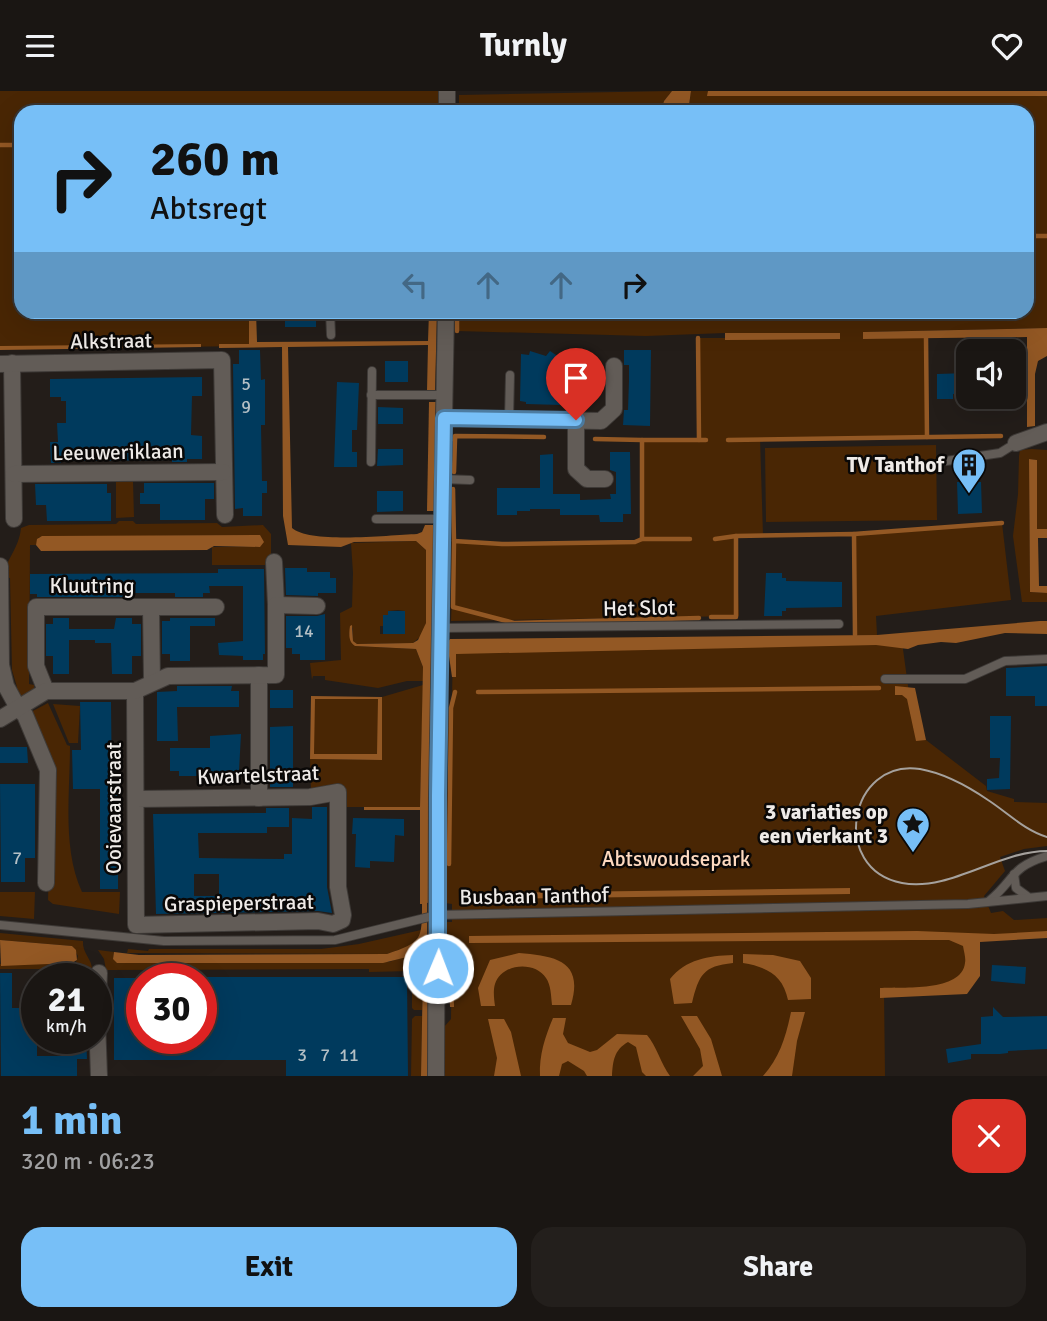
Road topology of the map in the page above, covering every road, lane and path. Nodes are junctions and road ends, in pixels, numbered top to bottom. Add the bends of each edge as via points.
1 (330, 319) edge
2 (446, 319) edge
3 (331, 335) dead end
4 (6, 363) edge
5 (614, 366) dead end
6 (372, 371) dead end
7 (510, 375) dead end
8 (372, 395) junction
9 (444, 395) junction
10 (444, 418) junction
11 (509, 419) junction
12 (576, 420) junction
13 (1047, 432) edge
14 (1016, 443) joint
15 (7, 446) edge
16 (371, 461) dead end
17 (946, 461) dead end
18 (223, 472) junction
19 (14, 474) junction
20 (442, 479) junction
21 (605, 479) dead end
22 (470, 480) dead end
23 (225, 515) dead end
24 (14, 519) dead end
25 (376, 519) dead end
26 (441, 519) junction
27 (274, 562) dead end
28 (0, 566) edge
29 (276, 605) junction
30 (317, 606) dead end
31 (151, 607) junction
32 (216, 607) dead end
33 (839, 624) dead end
34 (440, 640) junction
35 (1047, 659) edge
36 (259, 675) junction
37 (885, 679) dead end
38 (152, 682) junction
39 (47, 691) junction
40 (135, 691) junction
41 (18, 708) junction
42 (0, 719) edge
43 (259, 798) junction
44 (136, 799) junction
45 (1047, 856) edge
46 (1014, 872) junction
47 (46, 883) dead end
48 (1047, 896) edge
49 (1030, 897) junction
50 (989, 901) junction
51 (434, 916) junction
52 (342, 920) joint
53 (0, 925) edge
54 (136, 925) joint
55 (98, 1054) edge
56 (99, 1076) edge
57 (436, 1076) edge

1 - 3 lane
2 - 9 street
4 - 15 street
4 - 18 street, Alkstraat via 222,360
5 - 12 street via 614,409 601,421
6 - 8 lane
7 - 11 lane
8 - 9 lane
8 - 16 lane
9 - 10 street
10 - 11 street
10 - 20 street
11 - 12 street
12 - 21 street via 576,469 587,479
13 - 14 street
14 - 17 lane via 1000,453
15 - 19 street
18 - 19 street, Leeuweriklaan
18 - 23 street
19 - 24 street
20 - 22 lane
20 - 26 street
25 - 26 lane
26 - 34 street
27 - 29 street
28 - 41 street via 1,665
29 - 30 street
29 - 36 street via 276,675
31 - 32 street, Kluutring
31 - 38 street, Kluutring
31 - 39 street, Kluutring via 36,607 36,666
33 - 34 lane, Het Slot
34 - 51 street
35 - 37 lane via 1005,661 965,679
36 - 38 street via 167,676
36 - 43 street
38 - 40 street
39 - 40 street
39 - 41 street
40 - 44 street, Ooievaarstraat
41 - 42 street
41 - 47 street via 48,770
43 - 44 street, Kwartelstraat
43 - 52 street, Kwartelstraat via 338,792
44 - 54 street, Ooievaarstraat
45 - 46 lane
46 - 49 lane via 1016,888
46 - 50 lane
48 - 49 lane, Busbaan Tanthof
49 - 50 lane, Busbaan Tanthof
50 - 51 lane, Busbaan Tanthof
51 - 53 lane, Busbaan Tanthof via 335,940 164,941
51 - 57 street via 438,940
52 - 54 street, Graspieperstraat via 333,924
55 - 56 street

